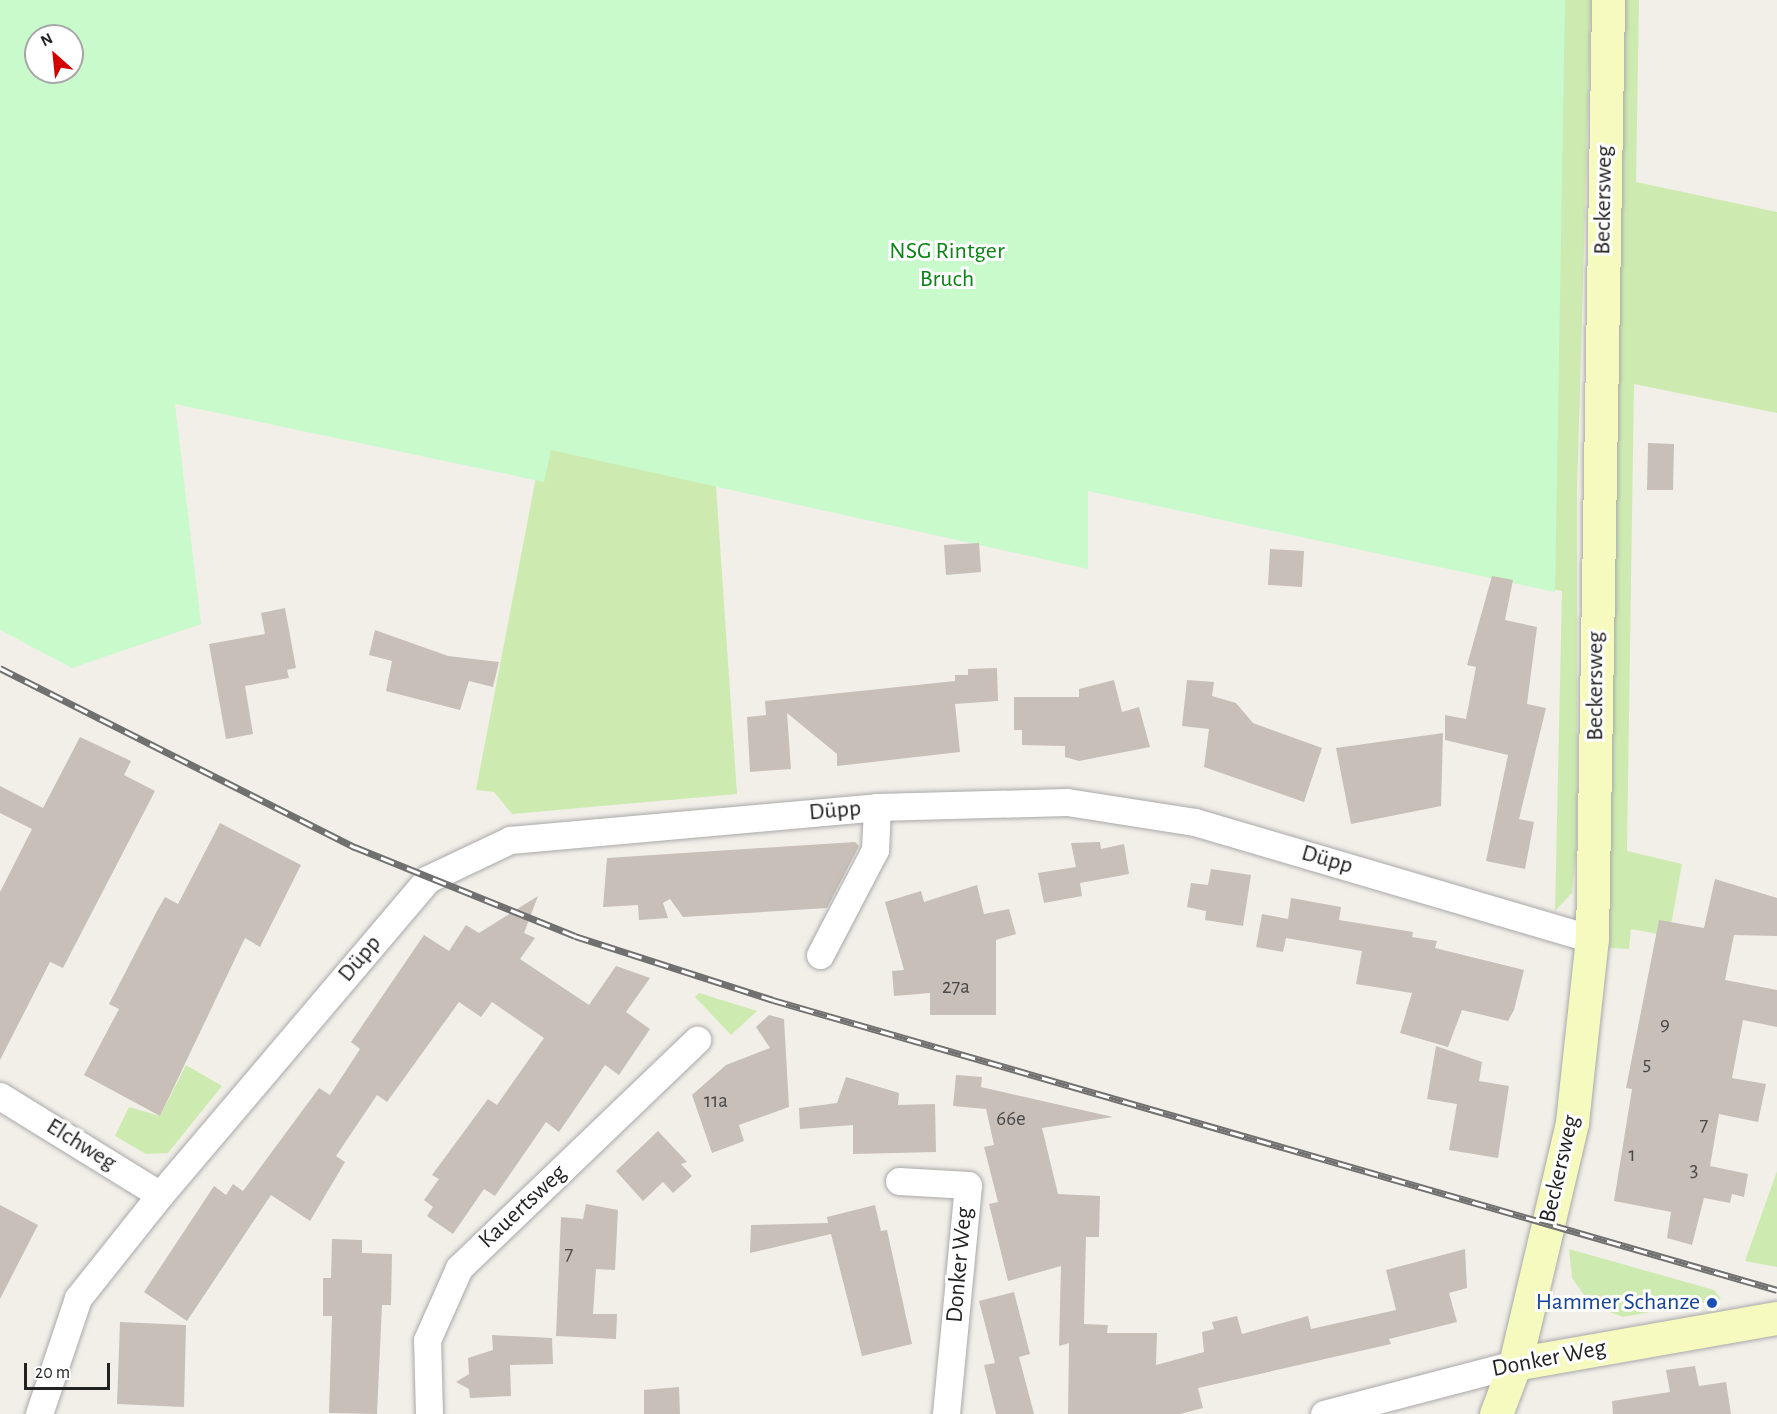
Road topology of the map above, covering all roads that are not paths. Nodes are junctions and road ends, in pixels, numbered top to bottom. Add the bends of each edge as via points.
1 (1608, 0) edge
2 (877, 807) junction
3 (1592, 939) junction
4 (819, 955) dead end
5 (697, 1040) dead end
6 (0, 1096) edge
7 (899, 1181) dead end
8 (160, 1195) junction
9 (1777, 1318) edge
10 (1515, 1364) junction
11 (39, 1414) edge
12 (429, 1414) edge
13 (946, 1414) edge
14 (1324, 1414) edge
15 (1496, 1414) edge

1 - 3 street, Beckersweg
2 - 3 street, Düpp via 1067,802 1195,822
2 - 4 street, Düpp via 876,850
2 - 8 street, Düpp via 510,840 428,879
3 - 10 street, Beckersweg via 1572,1122
5 - 12 street, Kauertsweg via 459,1268 427,1340
6 - 8 street, Elchweg
7 - 13 street, Donker Weg via 968,1185
8 - 11 street, Düpp via 78,1298
9 - 10 street, Donker Weg
10 - 14 street, Donker Weg
10 - 15 street, Beckersweg

